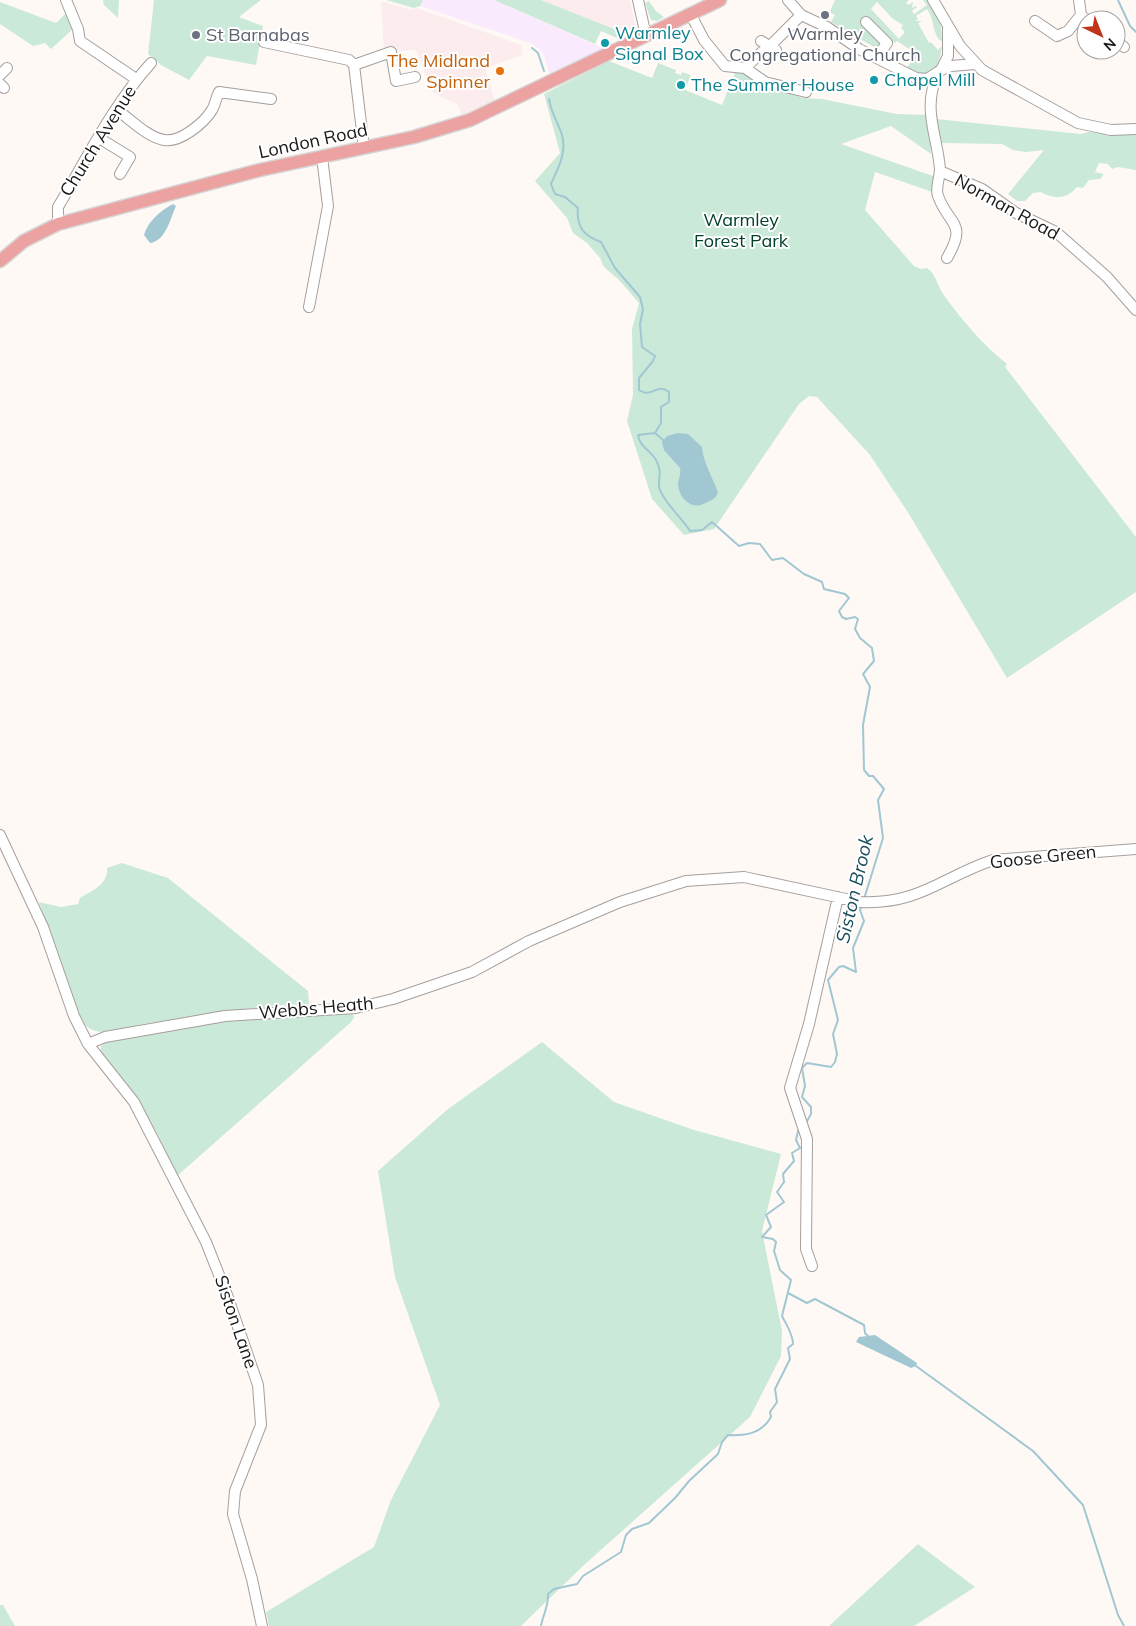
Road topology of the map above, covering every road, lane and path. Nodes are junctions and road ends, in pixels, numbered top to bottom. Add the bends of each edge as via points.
1 (66, 0) edge
2 (638, 0) edge
3 (720, 0) edge
4 (788, 0) edge
5 (933, 0) edge
6 (702, 4) edge
7 (691, 15) junction
8 (800, 15) junction
9 (1035, 21) dead end
10 (866, 22) dead end
11 (1076, 24) edge
12 (948, 28) junction
13 (646, 36) junction
14 (264, 42) dead end
15 (877, 57) junction
16 (152, 62) dead end
17 (975, 64) junction
18 (354, 66) junction
19 (745, 68) junction
20 (940, 71) junction
21 (415, 77) dead end
22 (136, 79) junction
23 (919, 79) junction
24 (806, 92) dead end
25 (929, 95) junction
26 (271, 99) dead end
27 (116, 109) junction
28 (1136, 128) edge
29 (99, 138) junction
30 (364, 148) junction
31 (322, 157) junction
32 (939, 173) junction
33 (120, 174) dead end
34 (58, 224) junction
35 (947, 258) dead end
36 (0, 261) edge
37 (309, 307) dead end
38 (1136, 310) edge
39 (0, 835) edge
40 (1136, 849) edge
41 (838, 897) junction
42 (88, 1044) junction
43 (812, 1266) dead end
44 (262, 1626) edge

1 - 22 street via 80,41
2 - 13 street
3 - 6 main road, London Road
4 - 8 street
5 - 12 street
6 - 7 main road, London Road
7 - 13 main road, London Road
7 - 19 street via 717,59 725,66
8 - 15 street
8 - 19 street
9 - 11 street via 1057,36
10 - 15 street via 887,43
12 - 17 street
12 - 20 street via 948,56
13 - 30 main road, London Road via 470,120
14 - 18 street via 348,60
15 - 23 street
16 - 22 street, Church Avenue
17 - 20 street via 951,66
17 - 28 street via 1078,123 1111,130
18 - 21 street via 391,52 396,81
18 - 30 street
19 - 24 street via 765,82
20 - 23 street via 927,79
20 - 25 street
22 - 27 street, Church Avenue
23 - 25 street, Norman Road
25 - 32 street, Norman Road
26 - 27 street via 219,92 212,110 200,124 182,136 166,141 153,136
27 - 29 street, Church Avenue
29 - 33 street via 130,157
29 - 34 street, Church Avenue via 58,207
30 - 31 main road, London Road
31 - 34 main road, London Road via 251,172
31 - 37 street via 328,206
32 - 35 street, Norman Road via 937,195 957,230 955,245
32 - 38 street, Norman Road via 982,189 1016,213 1056,232 1107,277
34 - 36 main road, London Road via 24,242
39 - 42 street via 43,927 74,1016
40 - 41 street, Goose Green via 993,860 900,900 860,902
41 - 42 street, Webbs Heath via 744,877 686,882 620,902 529,941 472,972 393,999 356,1008 225,1016 105,1037
41 - 43 street via 809,1024 790,1088 807,1139 806,1249
42 - 44 street, Siston Lane via 134,1102 206,1242 228,1295 258,1385 261,1425 235,1491 233,1514

